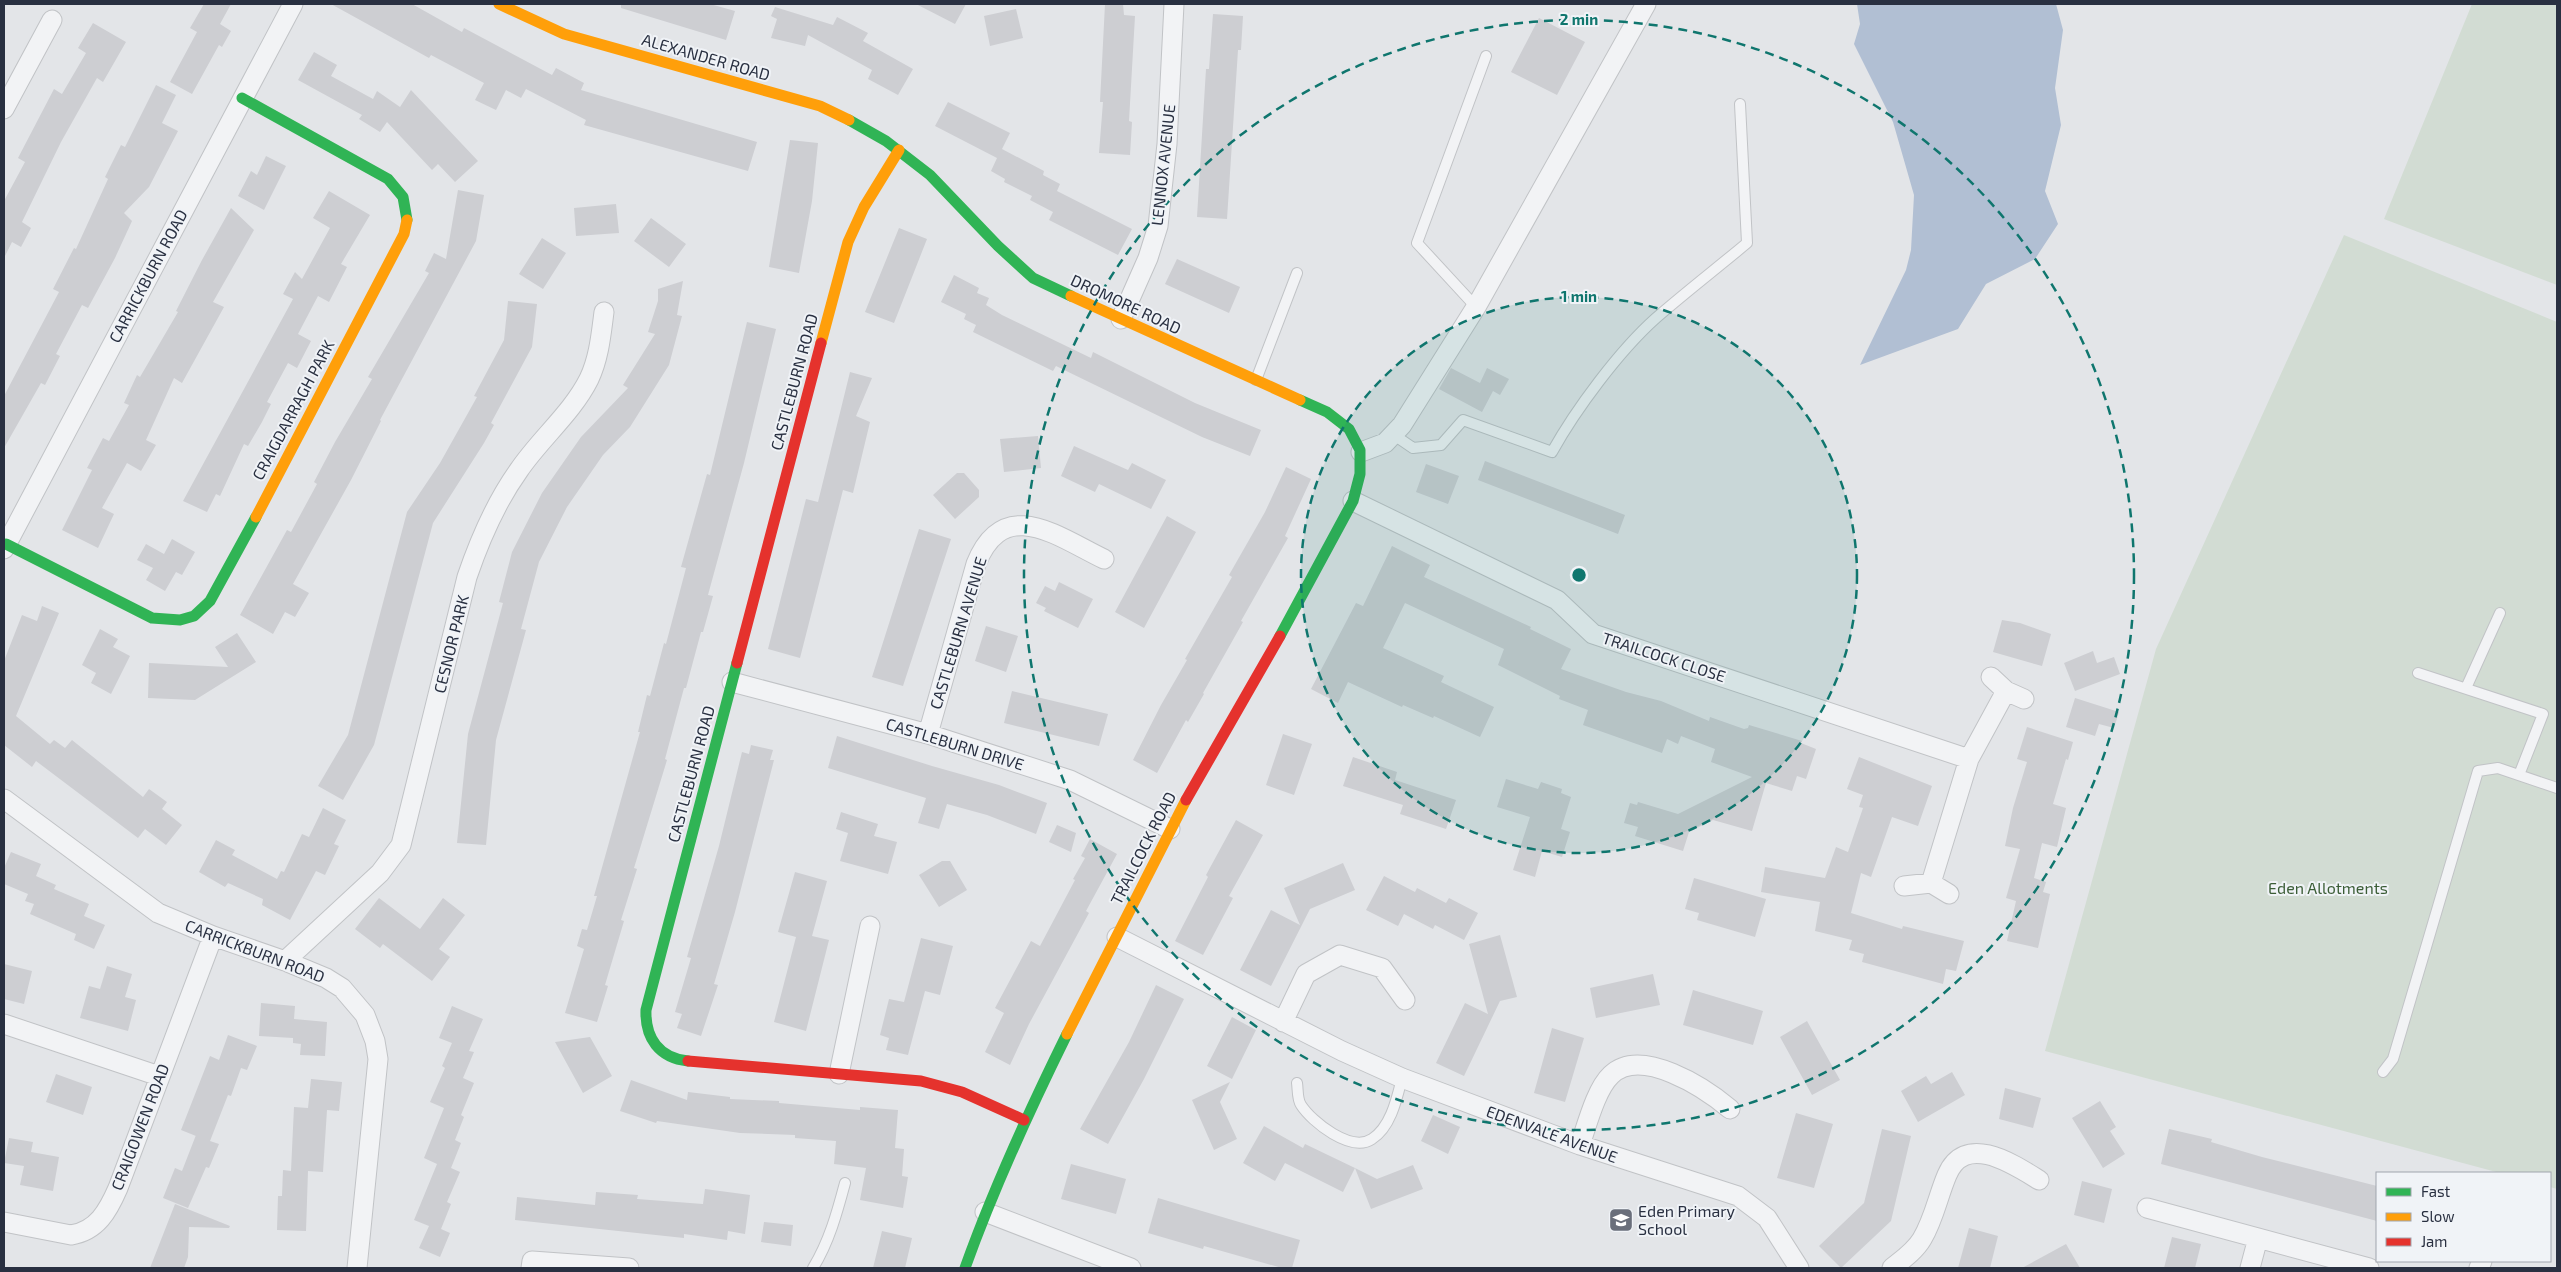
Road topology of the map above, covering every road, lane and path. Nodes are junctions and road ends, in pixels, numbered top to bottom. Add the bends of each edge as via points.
1 (293, 4) edge
2 (1174, 4) edge
3 (1646, 4) edge
4 (507, 5) edge
5 (52, 20) dead end
6 (1486, 56) dead end
7 (242, 98) junction
8 (1740, 104) dead end
9 (4, 109) edge
10 (899, 150) junction
11 (1297, 273) dead end
12 (1476, 307) junction
13 (604, 312) dead end
14 (1121, 319) junction
15 (1255, 380) junction
16 (1394, 435) junction
17 (1361, 452) junction
18 (1353, 501) junction
19 (5, 547) edge
20 (1104, 559) dead end
21 (2500, 613) dead end
22 (2418, 673) dead end
23 (1991, 677) dead end
24 (732, 682) junction
25 (2466, 688) junction
26 (2006, 691) junction
27 (2024, 699) dead end
28 (928, 734) junction
29 (1969, 758) junction
30 (2519, 775) junction
31 (2557, 788) edge
32 (4, 799) edge
33 (1170, 829) junction
34 (1931, 883) junction
35 (1904, 886) dead end
36 (1949, 894) dead end
37 (870, 926) dead end
38 (213, 936) junction
39 (1117, 937) junction
40 (285, 961) junction
41 (1405, 1000) dead end
42 (1283, 1022) junction
43 (4, 1024) edge
44 (2383, 1072) dead end
45 (839, 1074) junction
46 (159, 1076) junction
47 (1402, 1078) junction
48 (1297, 1082) dead end
49 (1730, 1109) dead end
50 (1024, 1120) junction
51 (1580, 1145) junction
52 (2038, 1180) dead end
53 (844, 1183) dead end
54 (2147, 1208) dead end
55 (985, 1212) junction
56 (5, 1225) edge
57 (2258, 1238) junction
58 (1101, 1263) edge
59 (532, 1265) edge
60 (357, 1268) edge
61 (630, 1268) edge
62 (813, 1268) edge
63 (965, 1268) edge
64 (1131, 1268) edge
65 (1799, 1268) edge
66 (1892, 1268) edge
67 (2250, 1268) edge
68 (2369, 1268) edge

1 - 7 street, CARRICKBURN ROAD
2 - 14 street, LENNOX AVENUE via 1166,153 1158,226 1148,258
3 - 12 street
4 - 10 street, ALEXANDER ROAD via 564,34 820,106 845,117
5 - 9 street
6 - 12 lane via 1418,243
7 - 19 street, CARRICKBURN ROAD
7 - 19 street, CRAIGDARRAGH PARK via 388,179 405,198 408,217 404,234 218,589 194,616 180,620 152,618
8 - 16 lane via 1748,243 1655,319 1565,428 1552,452 1463,420 1441,445 1413,448
10 - 14 street, DROMORE ROAD via 944,188 999,248 1033,278
10 - 24 street, CASTLEBURN ROAD via 864,207 848,242
11 - 15 lane
12 - 16 street
13 - 40 street, CESNOR PARK via 598,355 587,383 517,472 476,550 401,845 380,873
14 - 15 street, DROMORE ROAD
15 - 17 street, DROMORE ROAD via 1339,419 1354,435
16 - 17 street via 1385,443
17 - 18 street, TRAILCOCK ROAD via 1361,475
18 - 29 street, TRAILCOCK CLOSE via 1557,600 1594,634
18 - 33 street, TRAILCOCK ROAD via 1257,680
20 - 28 street, CASTLEBURN AVENUE via 1028,525 1008,526 993,536 976,564
21 - 25 lane
22 - 25 lane
23 - 26 street
24 - 28 street, CASTLEBURN DRIVE
24 - 45 street, CASTLEBURN ROAD via 648,1000 646,1028 661,1051 679,1060
25 - 30 lane via 2543,714
26 - 27 street
26 - 29 street
28 - 33 street, CASTLEBURN DRIVE via 1070,780
29 - 34 street
30 - 31 lane
30 - 44 lane via 2498,768 2478,771 2393,1059
32 - 38 street, CARRICKBURN ROAD via 158,913
33 - 39 street, TRAILCOCK ROAD
34 - 35 street
34 - 36 street
37 - 45 street
38 - 40 street, CARRICKBURN ROAD
38 - 46 street, CRAIGOWEN ROAD
39 - 42 street, EDENVALE AVENUE
39 - 50 street, TRAILCOCK ROAD
40 - 60 street, CARRICKBURN ROAD via 342,988 365,1015 375,1041 378,1071
41 - 42 street via 1382,968 1340,955 1306,974
42 - 47 street, EDENVALE AVENUE
43 - 46 street
45 - 50 street, CASTLEBURN ROAD via 935,1084 980,1099
46 - 56 street, CRAIGOWEN ROAD via 112,1202 93,1227 81,1233 61,1234
47 - 48 lane via 1385,1125 1372,1140 1355,1143 1314,1121 1300,1103
47 - 51 street, EDENVALE AVENUE
49 - 51 street via 1695,1085 1656,1068 1633,1064 1621,1067 1605,1081
50 - 55 street, TRAILCOCK ROAD
51 - 65 street, EDENVALE AVENUE via 1738,1196 1767,1218
52 - 66 street via 1994,1156 1976,1153 1961,1157 1948,1173 1923,1238
53 - 62 lane via 836,1218
54 - 57 street
55 - 58 street
55 - 63 street, TRAILCOCK ROAD
57 - 67 street
57 - 68 street
58 - 64 street
59 - 61 street

